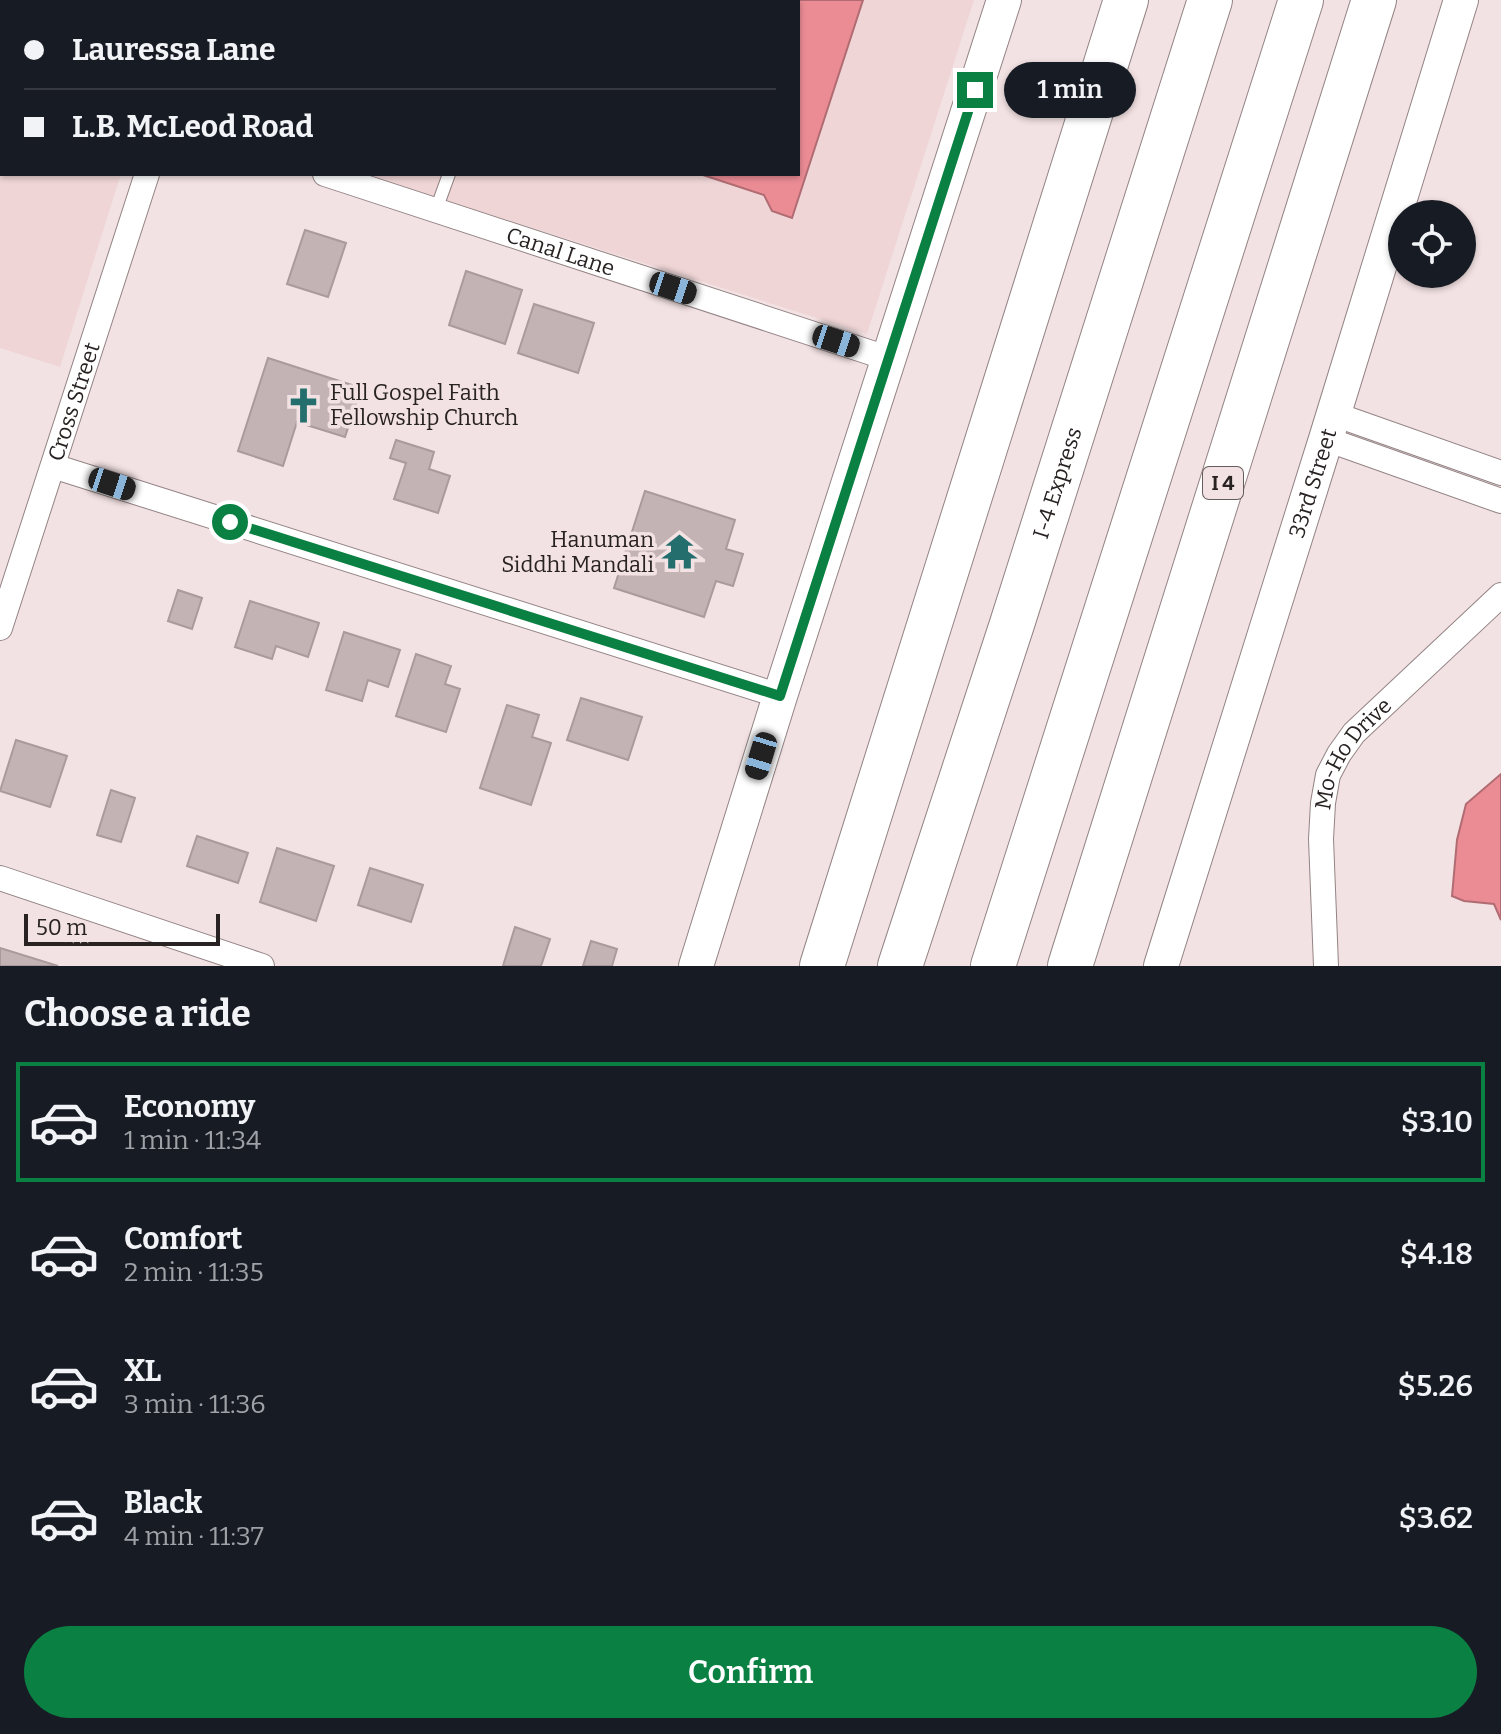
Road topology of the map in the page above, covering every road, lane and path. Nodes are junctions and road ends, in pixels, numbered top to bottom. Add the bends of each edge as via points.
1 (1004, 0) edge
2 (1126, 0) edge
3 (1210, 0) edge
4 (1301, 0) edge
5 (1374, 0) edge
6 (1461, 0) edge
7 (146, 176) edge
8 (331, 176) edge
9 (448, 176) edge
10 (436, 210) junction
11 (890, 359) junction
12 (1330, 426) junction
13 (53, 466) junction
14 (1501, 473) edge
15 (1501, 501) edge
16 (1501, 595) edge
17 (0, 628) edge
18 (780, 696) junction
19 (0, 878) edge
20 (262, 966) edge
21 (696, 966) edge
22 (822, 966) edge
23 (900, 966) edge
24 (993, 966) edge
25 (1070, 966) edge
26 (1161, 966) edge
27 (1326, 966) edge

1 - 11 street
2 - 22 highway
3 - 23 highway, I-4 Express
4 - 24 highway
5 - 25 highway, I 4
6 - 12 street, 33rd Street
7 - 13 street, Cross Street
8 - 10 street, Canal Lane
9 - 10 lane
10 - 11 street, Canal Lane
11 - 18 street
12 - 14 street
12 - 15 street
12 - 26 street, 33rd Street
13 - 17 street, Cross Street
13 - 18 street
16 - 27 street, Mo-Ho Drive via 1354,733 1328,775 1321,839
18 - 21 street
19 - 20 street

